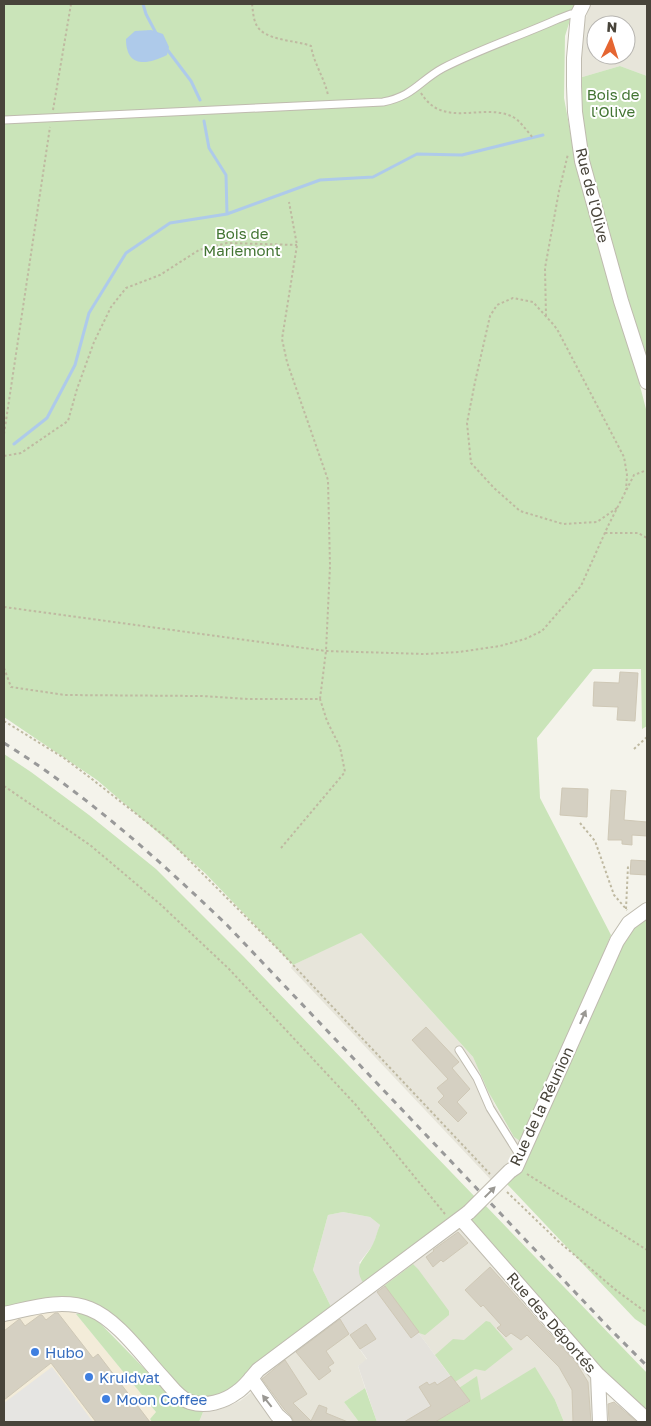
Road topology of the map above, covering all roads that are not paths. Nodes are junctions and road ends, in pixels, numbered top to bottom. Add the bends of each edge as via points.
1 (580, 9) edge
2 (4, 120) edge
3 (647, 382) edge
4 (647, 910) edge
5 (459, 1050) dead end
6 (516, 1165) junction
7 (461, 1219) junction
8 (4, 1314) edge
9 (598, 1375) junction
10 (251, 1378) junction
11 (647, 1420) edge
12 (286, 1422) edge
13 (600, 1422) edge

1 - 2 lane via 442,69 408,94 383,102
1 - 3 street, Rue de l'Olive via 574,86 582,161
6 -> 4 street, Rue de la Réunion via 617,941 629,923
5 - 6 lane via 477,1078
7 -> 6 street, Rue de la Réunion, bridge
7 - 9 street, Rue des Déportés
7 - 10 street, Rue de la Réunion
8 - 10 street, Rue de la Réunion via 54,1304 89,1308 119,1330 177,1394 189,1402 211,1404 222,1400 238,1392
9 - 11 street, Rue des Déportés
9 - 13 street
12 -> 10 street

